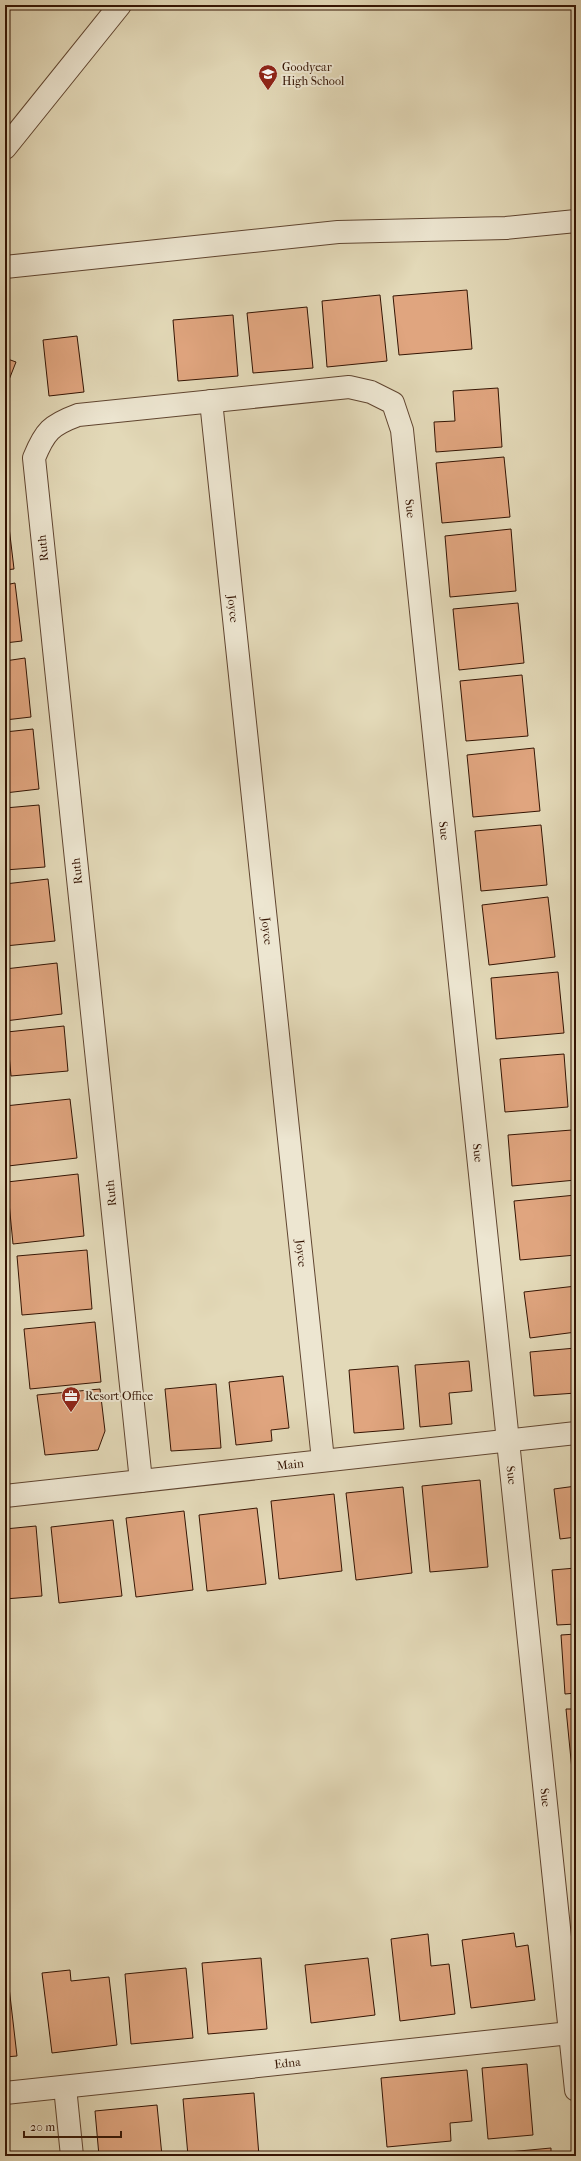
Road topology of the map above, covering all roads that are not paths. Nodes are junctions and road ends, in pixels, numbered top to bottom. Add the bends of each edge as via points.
1 (120, 5) edge
2 (5, 148) edge
3 (576, 220) edge
4 (5, 267) edge
5 (210, 401) junction
6 (576, 1433) edge
7 (508, 1440) junction
8 (323, 1460) junction
9 (142, 1481) junction
10 (5, 1496) edge
11 (570, 2033) junction
12 (65, 2087) junction
13 (576, 2090) edge
14 (5, 2093) edge
15 (72, 2156) edge

1 - 2 street
3 - 4 street via 506,228 338,232
5 - 7 street, Sue via 349,387 371,392 393,403 402,430
5 - 8 street, Joyce
5 - 9 street, Ruth via 78,415 57,422 42,438 34,458
6 - 7 street, Main
7 - 8 street, Main
7 - 11 street, Sue
8 - 9 street, Main
9 - 10 street, Main
11 - 12 street, Edna
11 - 13 street, Sue
12 - 14 street, Edna
12 - 15 street

